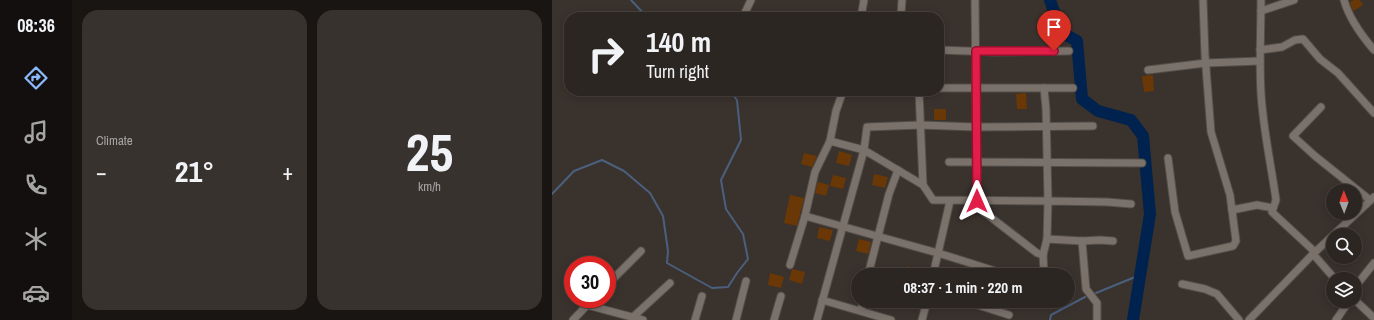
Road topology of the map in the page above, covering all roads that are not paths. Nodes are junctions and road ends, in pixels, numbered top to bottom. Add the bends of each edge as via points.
1 (751, 0) edge
2 (864, 0) edge
3 (902, 0) edge
4 (975, 0) edge
5 (1203, 0) edge
6 (1261, 0) edge
7 (1294, 0) edge
8 (1344, 0) edge
9 (1261, 11) junction
10 (745, 12) edge
11 (862, 12) edge
12 (901, 12) edge
13 (944, 50) edge
14 (1260, 50) junction
15 (1374, 50) edge
16 (976, 51) junction
17 (1069, 51) dead end
18 (1260, 61) junction
19 (1206, 63) junction
20 (1148, 70) dead end
21 (944, 88) edge
22 (976, 88) junction
23 (1044, 88) junction
24 (1074, 88) dead end
25 (841, 96) edge
26 (919, 96) edge
27 (1320, 107) dead end
28 (1374, 113) edge
29 (920, 125) junction
30 (1046, 126) junction
31 (1093, 126) dead end
32 (976, 127) junction
33 (830, 141) junction
34 (864, 150) junction
35 (1168, 158) dead end
36 (949, 162) dead end
37 (976, 163) junction
38 (1047, 163) junction
39 (1142, 163) dead end
40 (898, 170) junction
41 (923, 185) junction
42 (1372, 198) edge
43 (950, 201) junction
44 (977, 201) junction
45 (1048, 201) junction
46 (1131, 204) dead end
47 (1273, 208) junction
48 (1232, 210) junction
49 (805, 216) junction
50 (842, 226) junction
51 (878, 236) junction
52 (1048, 239) junction
53 (1082, 241) junction
54 (1113, 241) dead end
55 (641, 251) dead end
56 (938, 253) junction
57 (1314, 253) junction
58 (1043, 255) junction
59 (1374, 263) edge
60 (790, 265) dead end
61 (870, 268) edge
62 (935, 268) edge
63 (986, 268) edge
64 (1044, 268) edge
65 (1329, 272) edge
66 (616, 276) edge
67 (1362, 278) edge
68 (746, 281) dead end
69 (670, 283) dead end
70 (1182, 284) dead end
71 (702, 296) dead end
72 (781, 296) dead end
73 (822, 300) junction
74 (1362, 307) edge
75 (584, 308) edge
76 (598, 308) edge
77 (862, 308) edge
78 (925, 308) edge
79 (987, 308) edge
80 (1344, 308) edge
81 (861, 311) junction
82 (1009, 315) dead end
83 (633, 317) junction
84 (1374, 318) edge
85 (573, 320) edge
86 (643, 320) edge
87 (695, 320) edge
88 (736, 320) edge
89 (774, 320) edge
90 (817, 320) edge
91 (891, 320) edge
92 (922, 320) edge
93 (1097, 320) edge
94 (1239, 320) edge
95 (1249, 320) edge
96 (1336, 320) edge

1 - 10 street
2 - 11 street
3 - 12 street
4 - 16 street
5 - 19 street
6 - 9 street
7 - 9 street
8 - 15 street via 1346,8
9 - 14 street
13 - 16 street
14 - 18 street
14 - 28 street via 1282,47 1303,39 1320,58 1338,72
16 - 17 street
16 - 22 street
18 - 19 street
18 - 47 street via 1264,124 1276,200
19 - 20 street
19 - 48 street via 1211,132
21 - 22 street
22 - 23 street
22 - 32 street
23 - 24 street
23 - 30 street
25 - 33 street
26 - 29 street
27 - 42 street via 1293,136 1315,156
29 - 32 street
29 - 34 street via 868,127
29 - 41 street
30 - 31 street
30 - 32 street
30 - 38 street
32 - 37 street
33 - 34 street
33 - 49 street via 815,172
34 - 40 street
34 - 50 street
35 - 48 street via 1175,212 1188,256 1233,246 1236,242
36 - 37 street
37 - 38 street
37 - 44 street
38 - 39 street
38 - 45 street
40 - 41 street
40 - 51 street
41 - 43 street via 933,200
42 - 57 street
43 - 44 street
43 - 56 street
44 - 45 street
44 - 58 street via 984,212
45 - 46 street
45 - 52 street
47 - 48 street via 1257,204
47 - 57 street via 1272,212
49 - 50 street
49 - 60 street
50 - 51 street
50 - 73 street
51 - 56 street
51 - 61 street
52 - 53 street
52 - 58 street
53 - 54 street
53 - 93 street via 1086,289 1097,303
55 - 66 street
56 - 62 street
56 - 63 street
57 - 65 street
57 - 95 street
58 - 64 street
59 - 67 street
68 - 88 street
69 - 83 street
70 - 94 street via 1217,294
71 - 87 street
72 - 89 street
73 - 81 street
73 - 90 street
74 - 84 street
75 - 85 street
76 - 83 street
77 - 81 street
78 - 92 street
79 - 82 street
80 - 96 street
81 - 91 street
83 - 86 street

